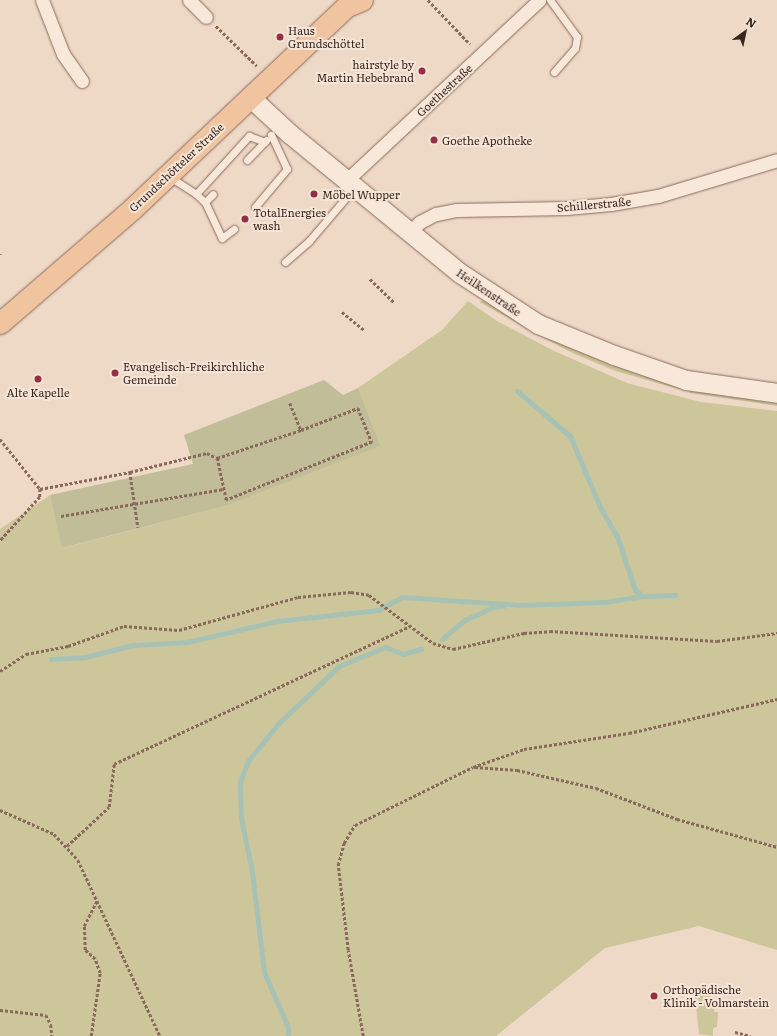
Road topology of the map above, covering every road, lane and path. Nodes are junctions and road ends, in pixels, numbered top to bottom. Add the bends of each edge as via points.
1 (42, 0) edge
2 (189, 0) edge
3 (428, 0) edge
4 (539, 0) edge
5 (550, 0) edge
6 (353, 2) edge
7 (206, 17) joint
8 (482, 56) junction
9 (554, 72) dead end
10 (271, 78) junction
11 (82, 81) dead end
12 (250, 97) junction
13 (276, 130) junction
14 (264, 142) junction
15 (247, 160) dead end
16 (777, 160) edge
17 (168, 176) junction
18 (352, 182) junction
19 (196, 194) junction
20 (213, 194) dead end
21 (205, 202) junction
22 (255, 207) dead end
23 (234, 229) dead end
24 (410, 231) junction
25 (285, 262) dead end
26 (370, 279) dead end
27 (394, 302) dead end
28 (342, 312) dead end
29 (0, 323) edge
30 (364, 330) dead end
31 (777, 393) edge
32 (290, 403) dead end
33 (301, 430) junction
34 (0, 439) edge
35 (217, 458) junction
36 (130, 472) junction
37 (40, 489) junction
38 (224, 489) junction
39 (135, 503) junction
40 (61, 516) dead end
41 (138, 527) dead end
42 (0, 541) edge
43 (410, 626) junction
44 (777, 633) edge
45 (0, 671) edge
46 (777, 699) edge
47 (473, 767) junction
48 (0, 810) edge
49 (67, 846) junction
50 (777, 847) edge
51 (98, 899) junction
52 (0, 1010) edge
53 (735, 1032) dead end
54 (52, 1036) edge
55 (91, 1036) edge
56 (160, 1036) edge
57 (363, 1036) edge
58 (751, 1036) edge

1 - 11 street via 63,54
2 - 7 street
3 - 8 path
4 - 8 street, Goethestraße
5 - 9 lane via 577,37 575,48
6 - 10 main road, Grundschötteler Straße
7 - 10 path
8 - 18 street, Goethestraße
10 - 12 main road, Grundschötteler Straße
12 - 13 street, Heilkenstraße
12 - 17 main road, Grundschötteler Straße
13 - 14 lane
13 - 18 street, Heilkenstraße
13 - 22 lane via 287,169
14 - 15 lane
14 - 19 lane via 249,136
16 - 24 street, Schillerstraße via 658,196 567,208 456,210 436,214 420,222
17 - 19 lane
17 - 29 main road, Grundschötteler Straße
18 - 24 street, Heilkenstraße
18 - 25 lane via 309,241
19 - 21 lane
20 - 21 lane
21 - 23 lane via 222,238
24 - 31 street, Heilkenstraße via 482,290 538,324 614,355 686,380
26 - 27 path
28 - 30 path
32 - 33 path
33 - 35 path
33 - 38 path via 358,408 372,442 226,500
34 - 37 path
35 - 36 path via 207,453
35 - 38 path
36 - 37 path
36 - 39 path
37 - 42 path via 40,497
38 - 39 path
39 - 40 path
39 - 41 path
43 - 44 path via 433,643 453,648 524,633 550,631 717,641
43 - 45 path via 369,595 351,592 298,597 179,630 124,626 68,646 26,654
43 - 49 path via 114,764 109,807
46 - 47 path via 629,733 524,749
47 - 50 path via 517,770 596,788 677,819
47 - 57 path via 355,825 344,843 338,865 348,950
48 - 49 path via 54,834
49 - 51 path via 88,876
51 - 55 path via 84,926 85,950 95,959 100,973
51 - 56 path
52 - 54 path via 46,1015 51,1025
53 - 58 path

